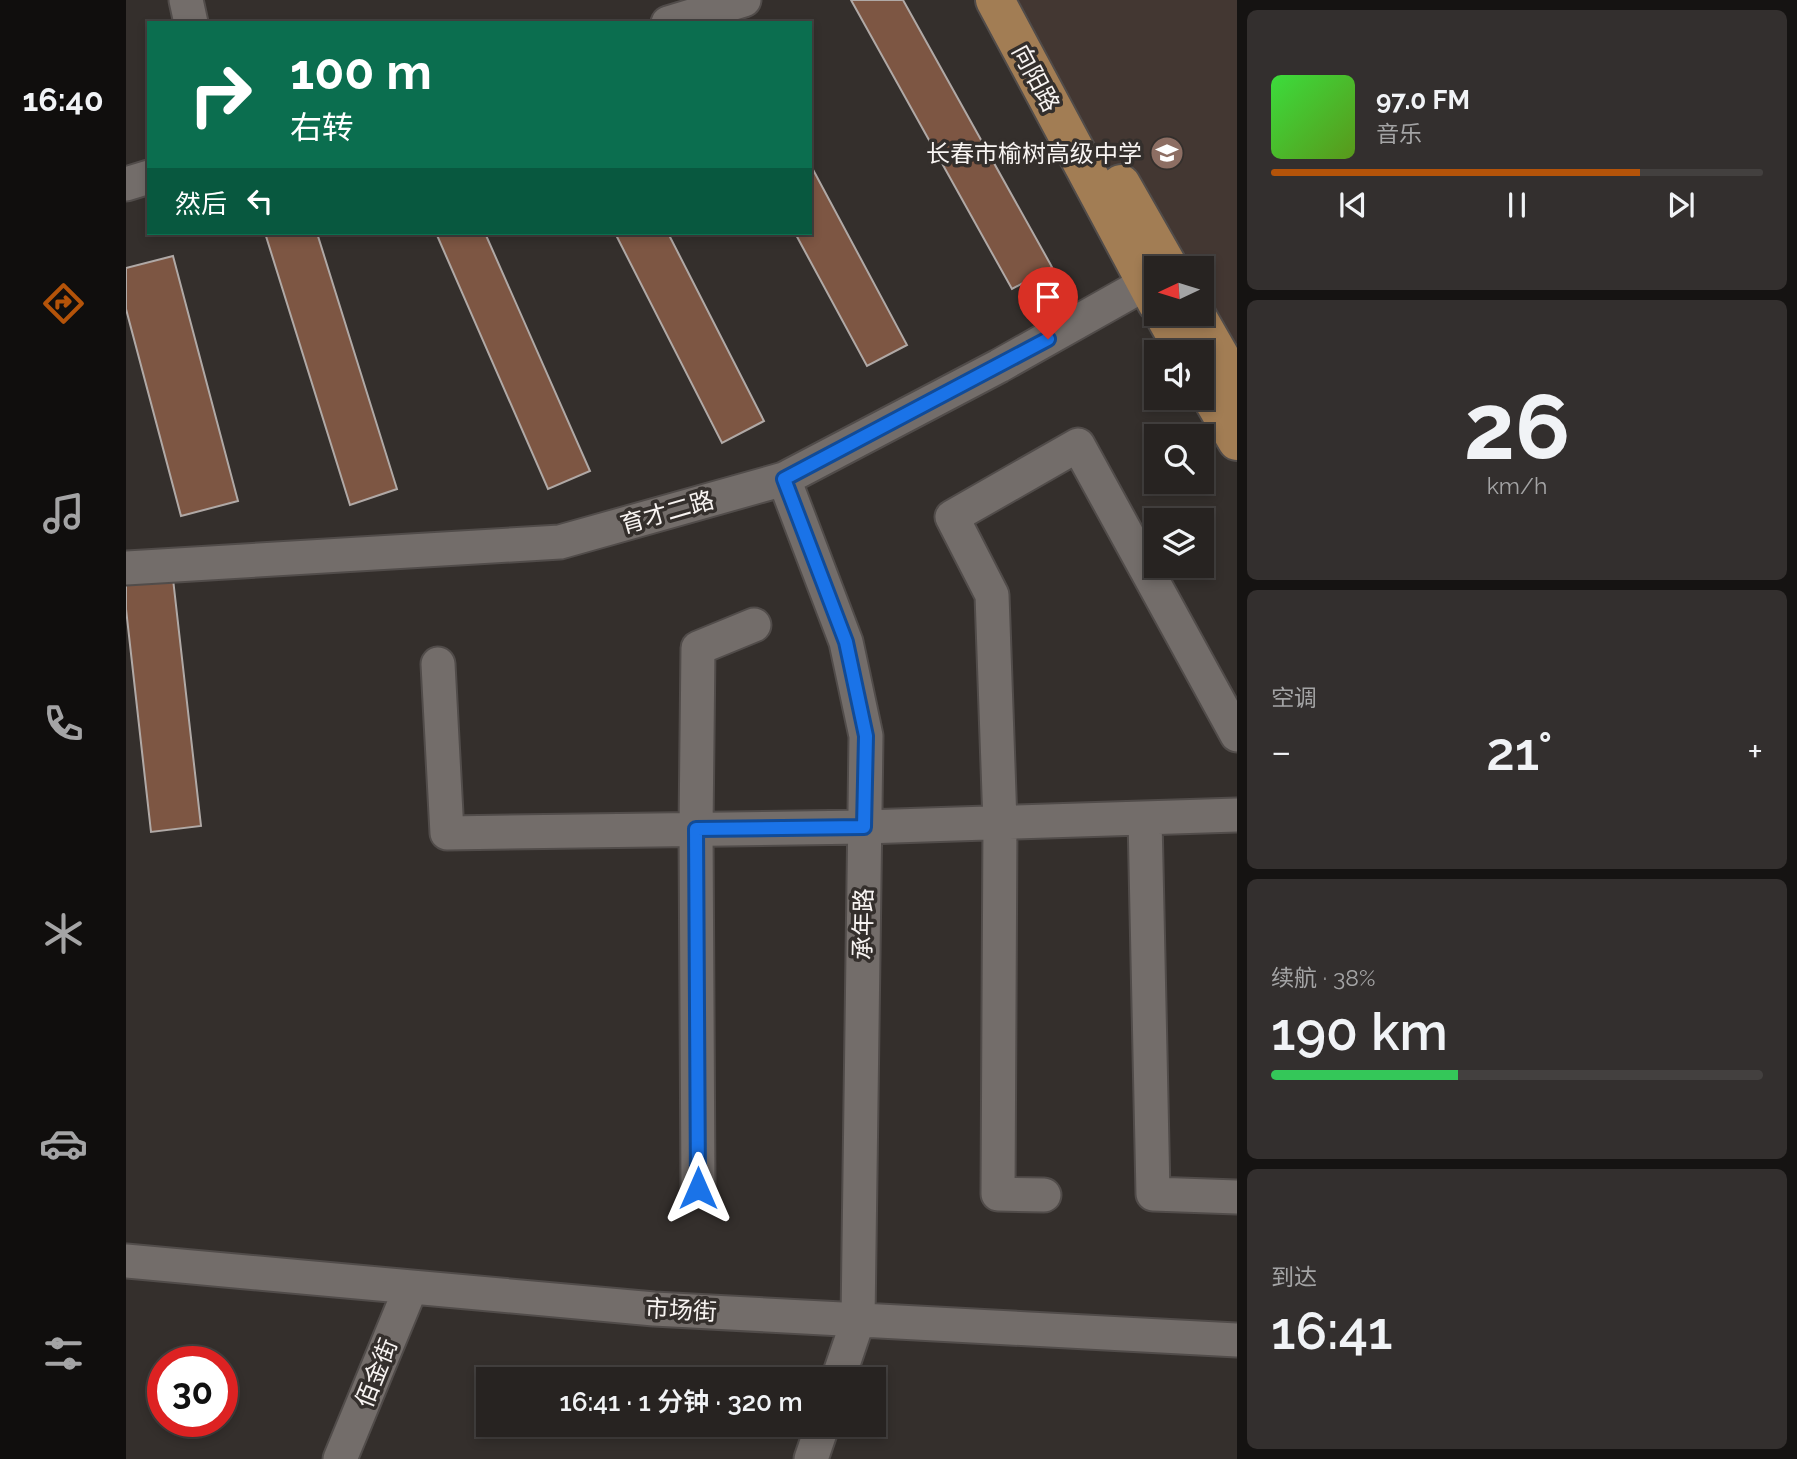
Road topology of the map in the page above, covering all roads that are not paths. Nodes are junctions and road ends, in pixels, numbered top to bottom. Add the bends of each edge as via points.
1 (186, 0) edge
2 (744, 0) edge
3 (995, 0) edge
4 (1017, 0) edge
5 (191, 21) edge
6 (675, 21) edge
7 (147, 178) edge
8 (126, 184) edge
9 (1144, 260) edge
10 (1144, 264) edge
11 (1144, 296) edge
12 (1202, 326) edge
13 (1237, 386) edge
14 (1214, 402) edge
15 (1237, 441) edge
16 (784, 479) junction
17 (126, 568) edge
18 (754, 625) dead end
19 (438, 664) dead end
20 (1237, 735) edge
21 (1237, 815) edge
22 (1145, 818) junction
23 (1000, 823) junction
24 (864, 827) junction
25 (696, 829) junction
26 (698, 1188) dead end
27 (1044, 1195) dead end
28 (1237, 1197) edge
29 (126, 1261) edge
30 (411, 1287) junction
31 (858, 1320) junction
32 (1237, 1340) edge
33 (842, 1367) edge
34 (819, 1437) edge
35 (340, 1459) edge
36 (811, 1459) edge

1 - 5 street
2 - 6 street
3 - 10 main road, 向阳路
4 - 9 main road, 向阳路
7 - 8 street
11 - 16 street, 育才二路
12 - 13 main road
14 - 15 main road
16 - 17 street, 育才二路 via 561,541
16 - 24 street, 承年路 via 846,642 866,736
18 - 25 street via 698,648
19 - 25 street via 447,833
20 - 23 street via 1078,445 952,517 992,595
21 - 22 street
22 - 23 street
22 - 28 street via 1153,1194
23 - 24 street
23 - 27 street via 998,1194
24 - 25 street
24 - 31 street, 承年路
25 - 26 street
29 - 30 street, 市场街
30 - 31 street, 市场街 via 654,1309
30 - 35 street, 佰金街
31 - 32 street, 市场街
31 - 33 street, 承年路
34 - 36 street

